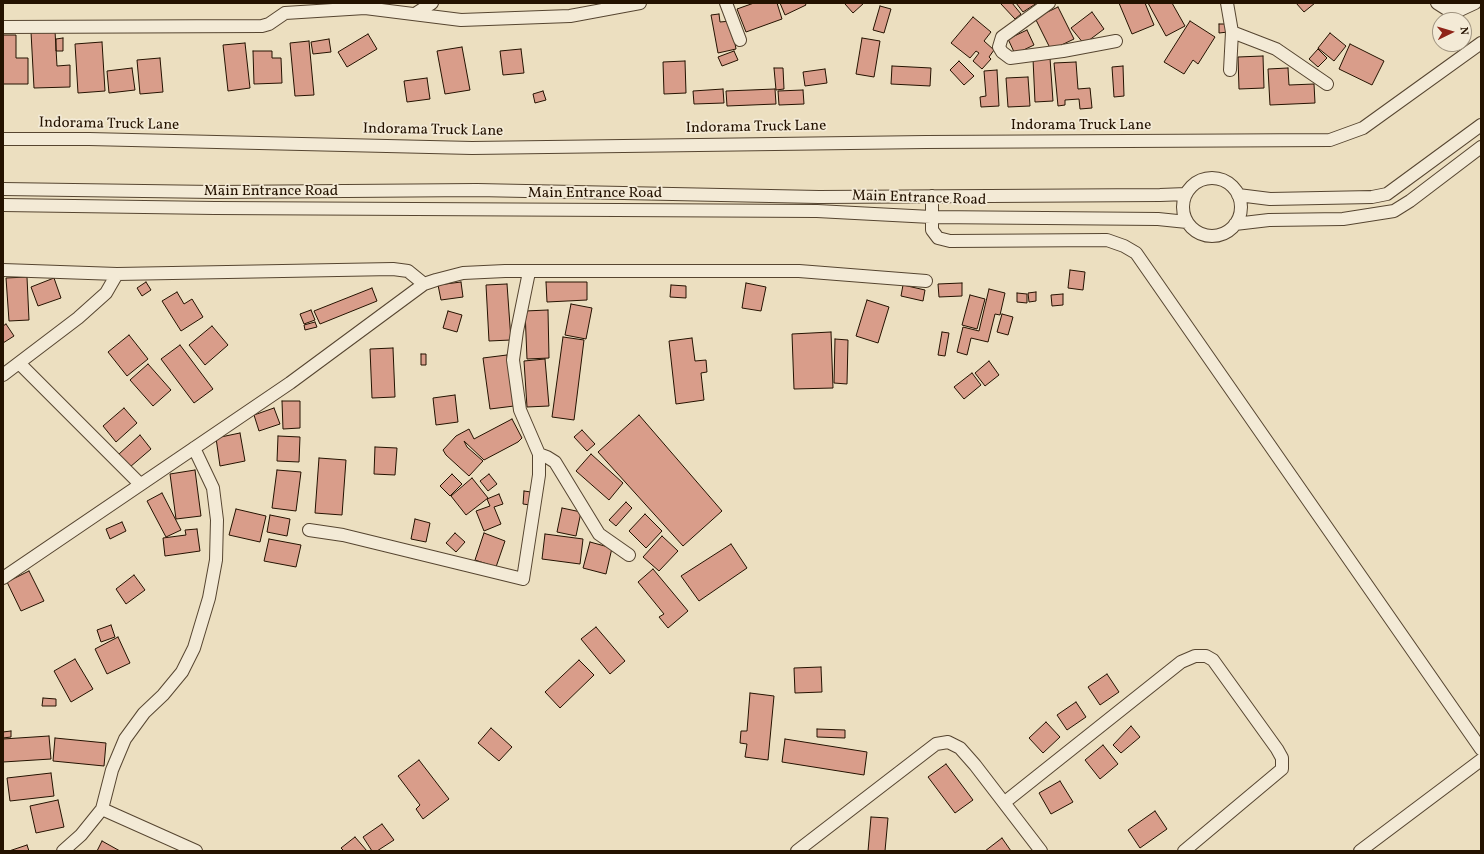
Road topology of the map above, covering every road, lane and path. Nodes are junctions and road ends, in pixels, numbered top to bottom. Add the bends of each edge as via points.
1 (432, 3) edge
2 (640, 3) edge
3 (726, 3) edge
4 (1049, 3) edge
5 (1227, 3) edge
6 (1437, 3) edge
7 (1475, 3) edge
8 (366, 5) edge
9 (282, 8) edge
10 (415, 14) junction
11 (3, 28) edge
12 (1232, 32) junction
13 (740, 40) dead end
14 (1116, 41) dead end
15 (1481, 43) edge
16 (1230, 70) dead end
17 (1327, 84) dead end
18 (1481, 124) edge
19 (3, 139) edge
20 (1481, 147) edge
21 (3, 189) edge
22 (1186, 194) junction
23 (1238, 195) junction
24 (932, 196) junction
25 (3, 204) edge
26 (931, 217) junction
27 (1187, 222) junction
28 (1235, 224) junction
29 (3, 270) edge
30 (529, 272) junction
31 (117, 274) junction
32 (926, 281) dead end
33 (424, 284) junction
34 (20, 364) junction
35 (3, 375) edge
36 (194, 448) junction
37 (539, 454) junction
38 (140, 484) junction
39 (309, 530) dead end
40 (629, 555) dead end
41 (3, 578) edge
42 (1481, 749) edge
43 (1481, 760) edge
44 (1005, 802) junction
45 (102, 809) junction
46 (63, 851) edge
47 (196, 851) edge
48 (797, 851) edge
49 (1041, 851) edge
50 (1184, 851) edge
51 (1360, 851) edge

1 - 10 street
2 - 10 street via 570,16 461,20
3 - 13 street
4 - 14 street via 1002,37 999,47 1002,52 1010,58
5 - 12 street
6 - 7 street via 1448,10 1460,10
8 - 9 street
8 - 10 street
9 - 11 street via 269,24 262,26
12 - 16 street
12 - 17 street via 1276,50
15 - 19 street, Indorama Truck Lane via 1363,128 1330,140 472,148
18 - 23 street via 1387,194 1372,197 1270,199
20 - 28 street via 1394,211 1343,219 1270,220
21 - 24 street via 214,192 476,190 811,197
22 - 23 street via 1197,182 1212,177 1228,182
22 - 24 street
22 - 27 street via 1183,212
23 - 28 street via 1241,205
24 - 26 street
25 - 26 street, Main Entrance Road via 223,208 817,211
26 - 27 street, Main Entrance Road via 1158,219
26 - 42 street via 932,230 938,238 950,241 1107,240 1136,253
27 - 28 street via 1198,232 1206,235 1222,234
29 - 31 street
30 - 32 street via 799,271
30 - 33 street via 463,273
30 - 37 street via 513,360 520,410
31 - 33 street via 393,269 408,271
31 - 34 street via 106,293
33 - 36 street via 290,383
34 - 35 street
34 - 38 street
36 - 38 street
36 - 45 street via 213,488 217,520 216,560 210,598 194,648 182,672 144,713 125,739 112,770
37 - 39 street via 539,475 522,579 343,535
37 - 40 street via 555,462 599,534
38 - 41 street
43 - 51 street
44 - 48 street via 960,748 948,742 936,744
44 - 49 street
44 - 50 street via 1181,662 1195,656 1206,656 1213,660 1277,749 1282,758 1282,769
45 - 46 street via 81,835
45 - 47 street

